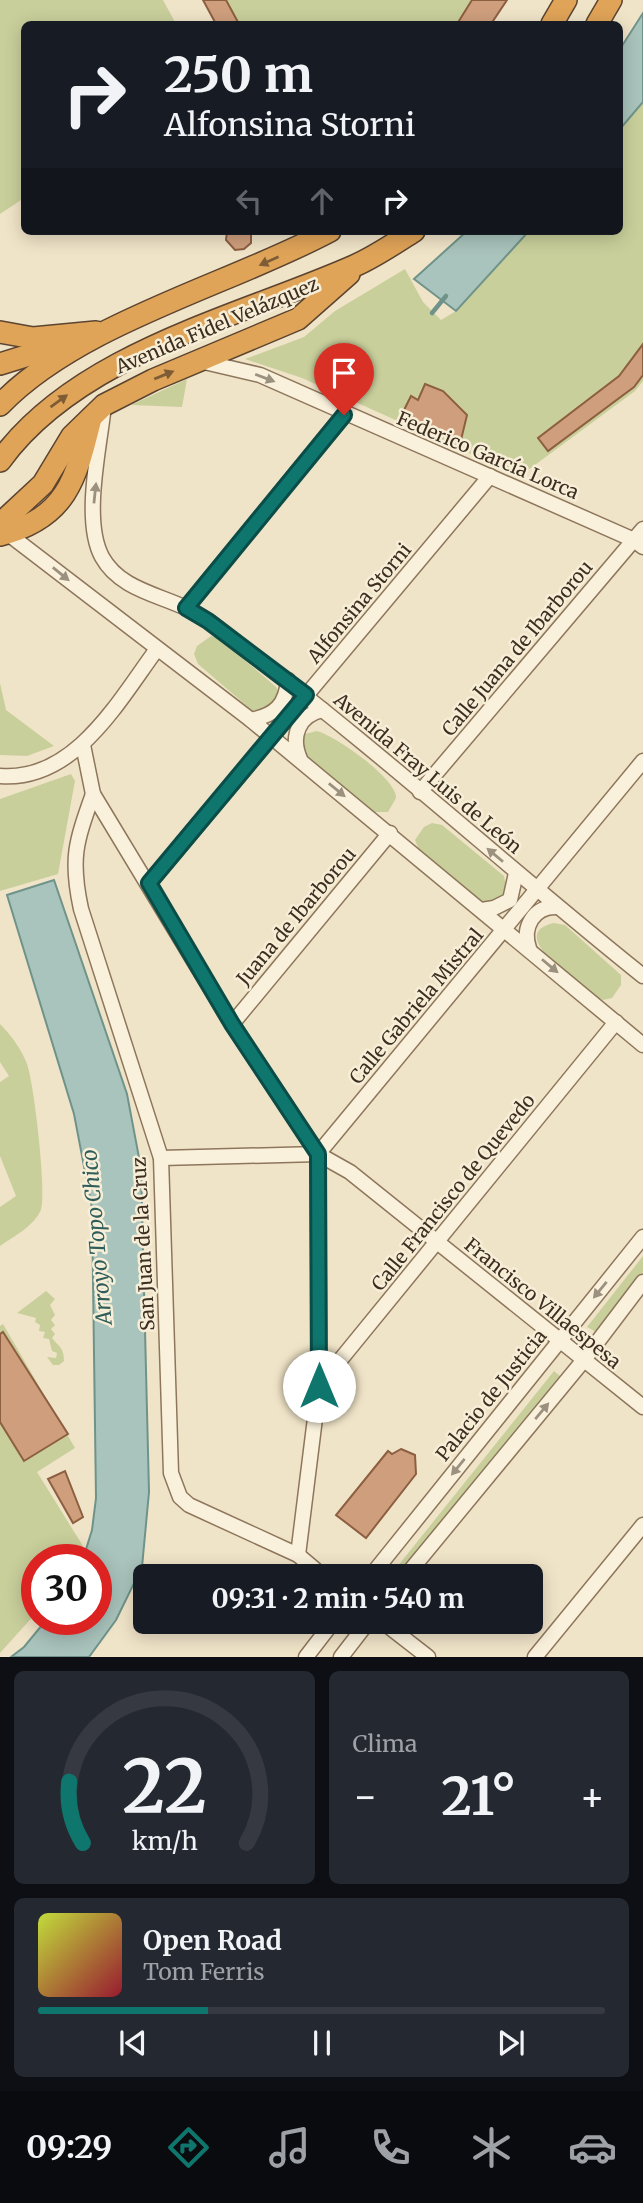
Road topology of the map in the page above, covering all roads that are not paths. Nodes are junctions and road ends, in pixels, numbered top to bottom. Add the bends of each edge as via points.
1 (566, 0) edge
2 (611, 0) edge
3 (554, 21) edge
4 (599, 21) edge
5 (322, 235) edge
6 (407, 235) edge
7 (358, 265) junction
8 (112, 329) junction
9 (0, 332) edge
10 (70, 352) junction
11 (199, 361) junction
12 (0, 365) edge
13 (0, 405) edge
14 (98, 411) junction
15 (344, 415) junction
16 (0, 461) edge
17 (490, 476) junction
18 (2, 531) edge
19 (640, 538) edge
20 (186, 608) junction
21 (157, 649) junction
22 (288, 680) junction
23 (306, 695) junction
24 (323, 710) junction
25 (251, 720) junction
26 (272, 737) junction
27 (83, 745) junction
28 (300, 759) junction
29 (643, 761) edge
30 (0, 776) edge
31 (420, 792) junction
32 (93, 794) junction
33 (390, 834) junction
34 (516, 873) junction
35 (149, 883) junction
36 (537, 890) junction
37 (557, 907) junction
38 (482, 910) junction
39 (505, 929) junction
40 (529, 948) junction
41 (643, 976) edge
42 (616, 1022) junction
43 (232, 1024) junction
44 (643, 1045) edge
45 (318, 1154) junction
46 (161, 1158) junction
47 (643, 1237) edge
48 (438, 1244) junction
49 (643, 1282) edge
50 (559, 1342) junction
51 (583, 1361) junction
52 (319, 1386) junction
53 (643, 1407) edge
54 (643, 1525) edge
55 (298, 1555) junction
56 (309, 1564) edge
57 (380, 1564) edge
58 (416, 1564) edge
59 (324, 1634) edge
60 (359, 1634) edge
61 (398, 1634) edge
62 (306, 1657) edge
63 (341, 1657) edge
64 (428, 1657) edge
65 (535, 1657) edge

1 - 3 highway
2 - 4 highway
5 -> 8 highway, Avenida Fidel Velázquez
6 - 7 highway, Avenida Fidel Velázquez
7 - 11 highway via 298,319
16 -> 7 highway, Avenida Fidel Velázquez via 44,412 105,373 164,343
8 - 9 highway via 33,338
8 - 10 highway, Avenida Fidel Velázquez
10 - 12 highway via 29,355
10 - 13 highway, Avenida Fidel Velázquez
14 -> 11 highway via 141,385
11 -> 15 street, Federico García Lorca via 260,376
14 - 18 highway via 72,436 43,484
20 -> 14 street, Avenida Fray Luis de León via 125,582 102,557 92,520
15 - 17 street, Federico García Lorca
15 - 20 street
17 - 19 street, Federico García Lorca
17 - 23 street, Alfonsina Storni
18 -> 21 street
19 - 31 street, Calle Juana de Ibarborou
20 - 22 street, Avenida Fray Luis de León
21 - 25 street
21 - 27 street
22 - 23 street, Avenida Fray Luis de León
22 - 25 street via 279,707
23 - 24 street, Avenida Fray Luis de León
23 - 26 street, Alfonsina Storni
24 - 28 street via 309,715 298,727 295,741
24 - 31 street, Avenida Fray Luis de León
25 - 26 street
26 - 28 street
26 - 35 street, Alfonsina Storni
27 - 30 street via 26,774
27 - 32 street
28 -> 33 street
29 - 36 street, Calle Gabriela Mistral
34 -> 31 street, Avenida Fray Luis de León
32 - 35 street
32 - 46 street, San Juan de la Cruz via 78,836 73,871 80,909
33 - 38 street
33 - 43 street, Juana de Ibarborou
34 - 36 street, Avenida Fray Luis de León
34 - 38 street via 510,900
35 - 43 street
36 - 37 street, Avenida Fray Luis de León
36 - 39 street, Calle Gabriela Mistral
37 - 40 street via 543,909 530,920 526,932
37 - 41 street, Avenida Fray Luis de León
38 - 39 street
39 - 40 street
39 - 45 street, Calle Gabriela Mistral
40 -> 42 street
42 - 44 street
42 - 48 street, Calle Francisco de Quevedo
43 - 45 street
45 - 46 street
45 - 48 street, Francisco Villaespesa via 350,1172
45 - 52 street
46 - 55 street, San Juan de la Cruz via 174,1486 189,1505
47 -> 50 street, Palacio de Justicia
48 - 50 street, Francisco Villaespesa
48 - 52 street, Calle Francisco de Quevedo
49 - 51 street
50 - 51 street, Francisco Villaespesa
50 -> 57 street, Palacio de Justicia
51 - 53 street, Francisco Villaespesa
58 -> 51 street
52 - 55 street
54 - 65 street
55 - 56 street, San Juan de la Cruz
59 - 62 street
60 - 63 street
61 - 64 street

